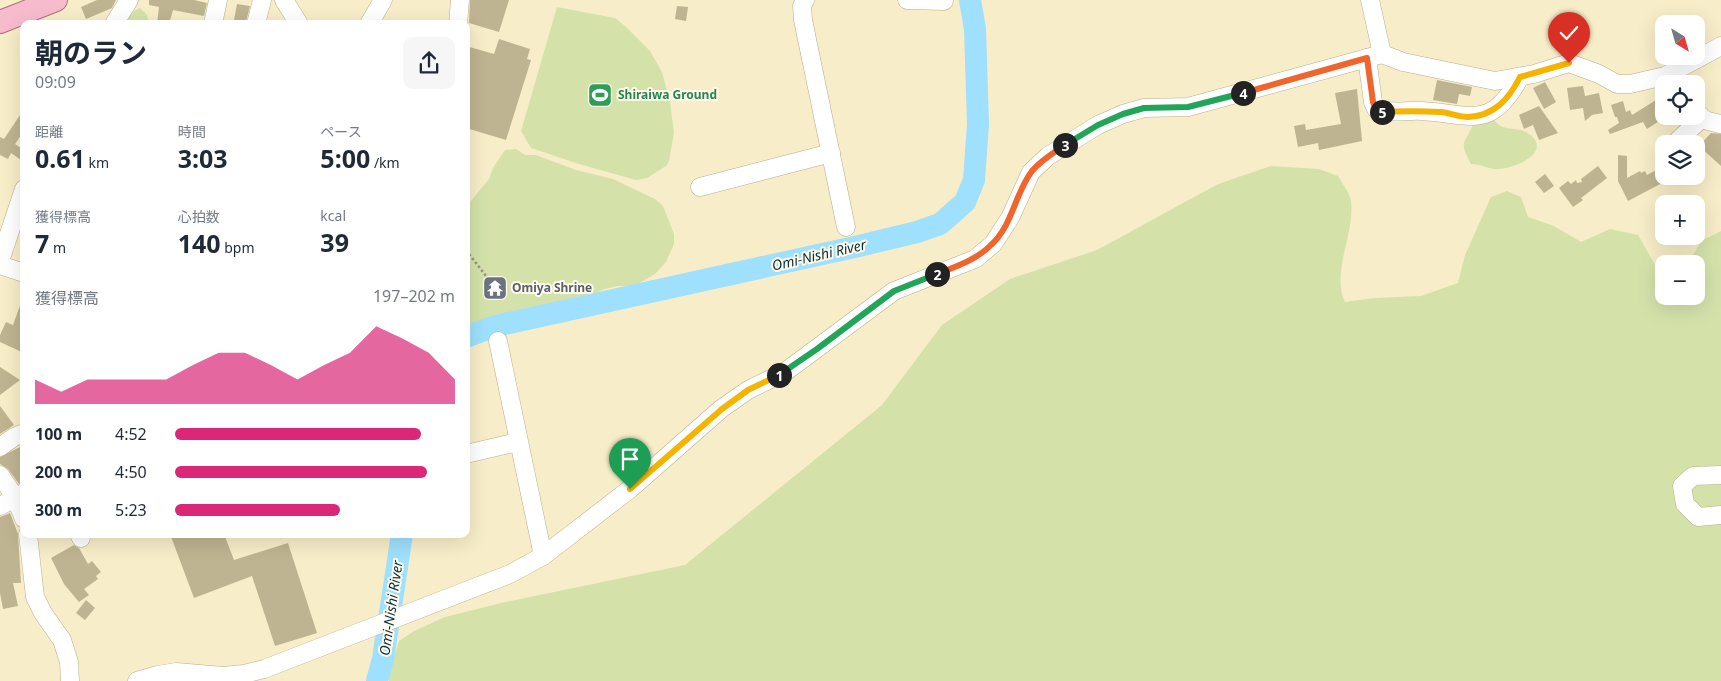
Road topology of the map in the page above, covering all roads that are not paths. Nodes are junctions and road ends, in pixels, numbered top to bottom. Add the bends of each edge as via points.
1 (56, 0) edge
2 (129, 0) edge
3 (218, 0) edge
4 (262, 0) edge
5 (284, 0) edge
6 (383, 0) edge
7 (460, 0) edge
8 (805, 0) edge
9 (907, 0) edge
10 (1370, 0) edge
11 (944, 1) edge
12 (116, 20) edge
13 (214, 20) edge
14 (257, 20) edge
15 (296, 20) edge
16 (371, 20) edge
17 (458, 20) edge
18 (0, 22) edge
19 (1721, 46) edge
20 (1375, 56) junction
21 (1676, 75) edge
22 (1520, 77) junction
23 (1655, 80) edge
24 (1705, 120) edge
25 (1720, 124) edge
26 (1690, 125) edge
27 (1682, 135) edge
28 (831, 153) junction
29 (700, 187) dead end
30 (20, 201) edge
31 (846, 227) dead end
32 (0, 263) edge
33 (20, 271) edge
34 (498, 341) dead end
35 (20, 435) edge
36 (518, 442) junction
37 (0, 447) edge
38 (470, 453) edge
39 (0, 475) edge
40 (1721, 475) edge
41 (13, 498) edge
42 (20, 511) edge
43 (1721, 515) edge
44 (28, 538) edge
45 (543, 556) junction
46 (258, 676) edge
47 (70, 681) edge
48 (138, 681) edge

1 - 18 main road
2 - 12 street
3 - 13 street
4 - 14 street
5 - 15 street
6 - 16 street
7 - 17 street
8 - 28 street via 803,20
9 - 11 street
10 - 20 street
19 - 21 street
20 - 22 street via 1495,80
20 - 22 street via 1373,102 1376,110 1383,112 1420,111 1466,117 1485,114 1501,105
20 - 45 street via 1188,107 1144,108 1098,125 1048,156 1031,172 1010,218 993,244 975,259 894,291 785,372 748,390 630,489
22 - 23 street via 1569,63 1617,84
24 - 25 street
26 - 27 street
28 - 29 street
28 - 31 street
30 - 32 street
32 - 33 street
34 - 36 street
35 - 37 street
36 - 38 street
36 - 45 street
39 - 41 street
40 - 43 street via 1693,476 1682,486 1685,504 1698,517
41 - 42 street
44 - 47 street via 35,597 62,640 69,662
45 - 46 street via 510,574 357,632
46 - 48 street via 176,672

